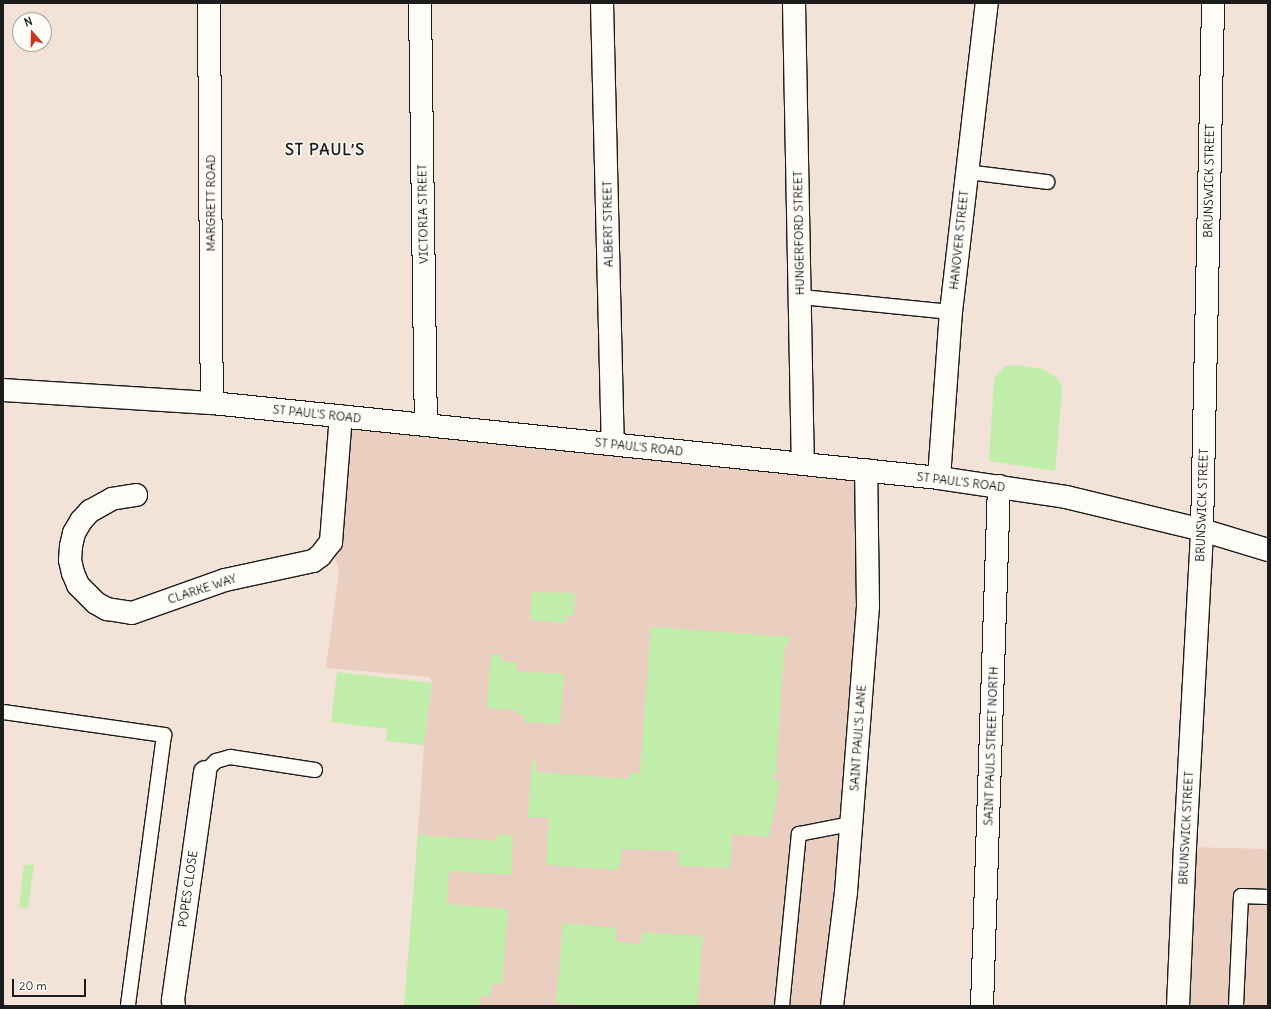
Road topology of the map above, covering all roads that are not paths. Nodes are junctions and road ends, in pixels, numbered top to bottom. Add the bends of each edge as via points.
1 (209, 3) edge
2 (420, 3) edge
3 (602, 3) edge
4 (794, 3) edge
5 (1213, 3) edge
6 (983, 4) edge
7 (967, 172) junction
8 (1047, 182) dead end
9 (800, 297) junction
10 (951, 312) junction
11 (3, 390) edge
12 (212, 403) junction
13 (340, 416) junction
14 (426, 425) junction
15 (613, 444) junction
16 (803, 464) junction
17 (866, 470) junction
18 (939, 478) junction
19 (1000, 486) junction
20 (136, 495) dead end
21 (1202, 530) junction
22 (1268, 550) edge
23 (3, 712) edge
24 (315, 770) dead end
25 (205, 772) joint
26 (851, 824) junction
27 (1268, 897) edge
28 (128, 1006) edge
29 (174, 1006) edge
30 (782, 1006) edge
31 (832, 1006) edge
32 (982, 1006) edge
33 (1178, 1006) edge
34 (1236, 1006) edge

1 - 12 street, MARGRETT ROAD
2 - 14 street, VICTORIA STREET
3 - 15 street, ALBERT STREET
4 - 9 street, HUNGERFORD STREET
5 - 21 street, BRUNSWICK STREET
6 - 7 street, HANOVER STREET
7 - 8 lane
7 - 10 street, HANOVER STREET
9 - 10 lane
9 - 16 street, HUNGERFORD STREET
10 - 18 street, HANOVER STREET
11 - 12 street, ST PAUL'S ROAD
12 - 13 street, ST PAUL'S ROAD
13 - 14 street, ST PAUL'S ROAD
13 - 20 street, CLARKE WAY via 331,542 313,561 225,580 132,613 107,609 96,603 78,585 70,560 74,533 90,511 112,499
14 - 15 street, ST PAUL'S ROAD
15 - 16 street, ST PAUL'S ROAD
16 - 17 street, ST PAUL'S ROAD
17 - 18 street, ST PAUL'S ROAD
17 - 26 street, SAINT PAUL'S LANE via 868,606
18 - 19 street, ST PAUL'S ROAD
19 - 21 street, ST PAUL'S ROAD via 1066,496
19 - 32 street, SAINT PAULS STREET NORTH
21 - 22 street, ST PAUL'S ROAD
21 - 33 street, BRUNSWICK STREET
23 - 28 lane via 164,735
24 - 25 lane via 230,757 216,761
25 - 29 street, POPES CLOSE
26 - 30 lane via 799,834
26 - 31 street, SAINT PAUL'S LANE via 846,892
27 - 34 lane via 1241,896

